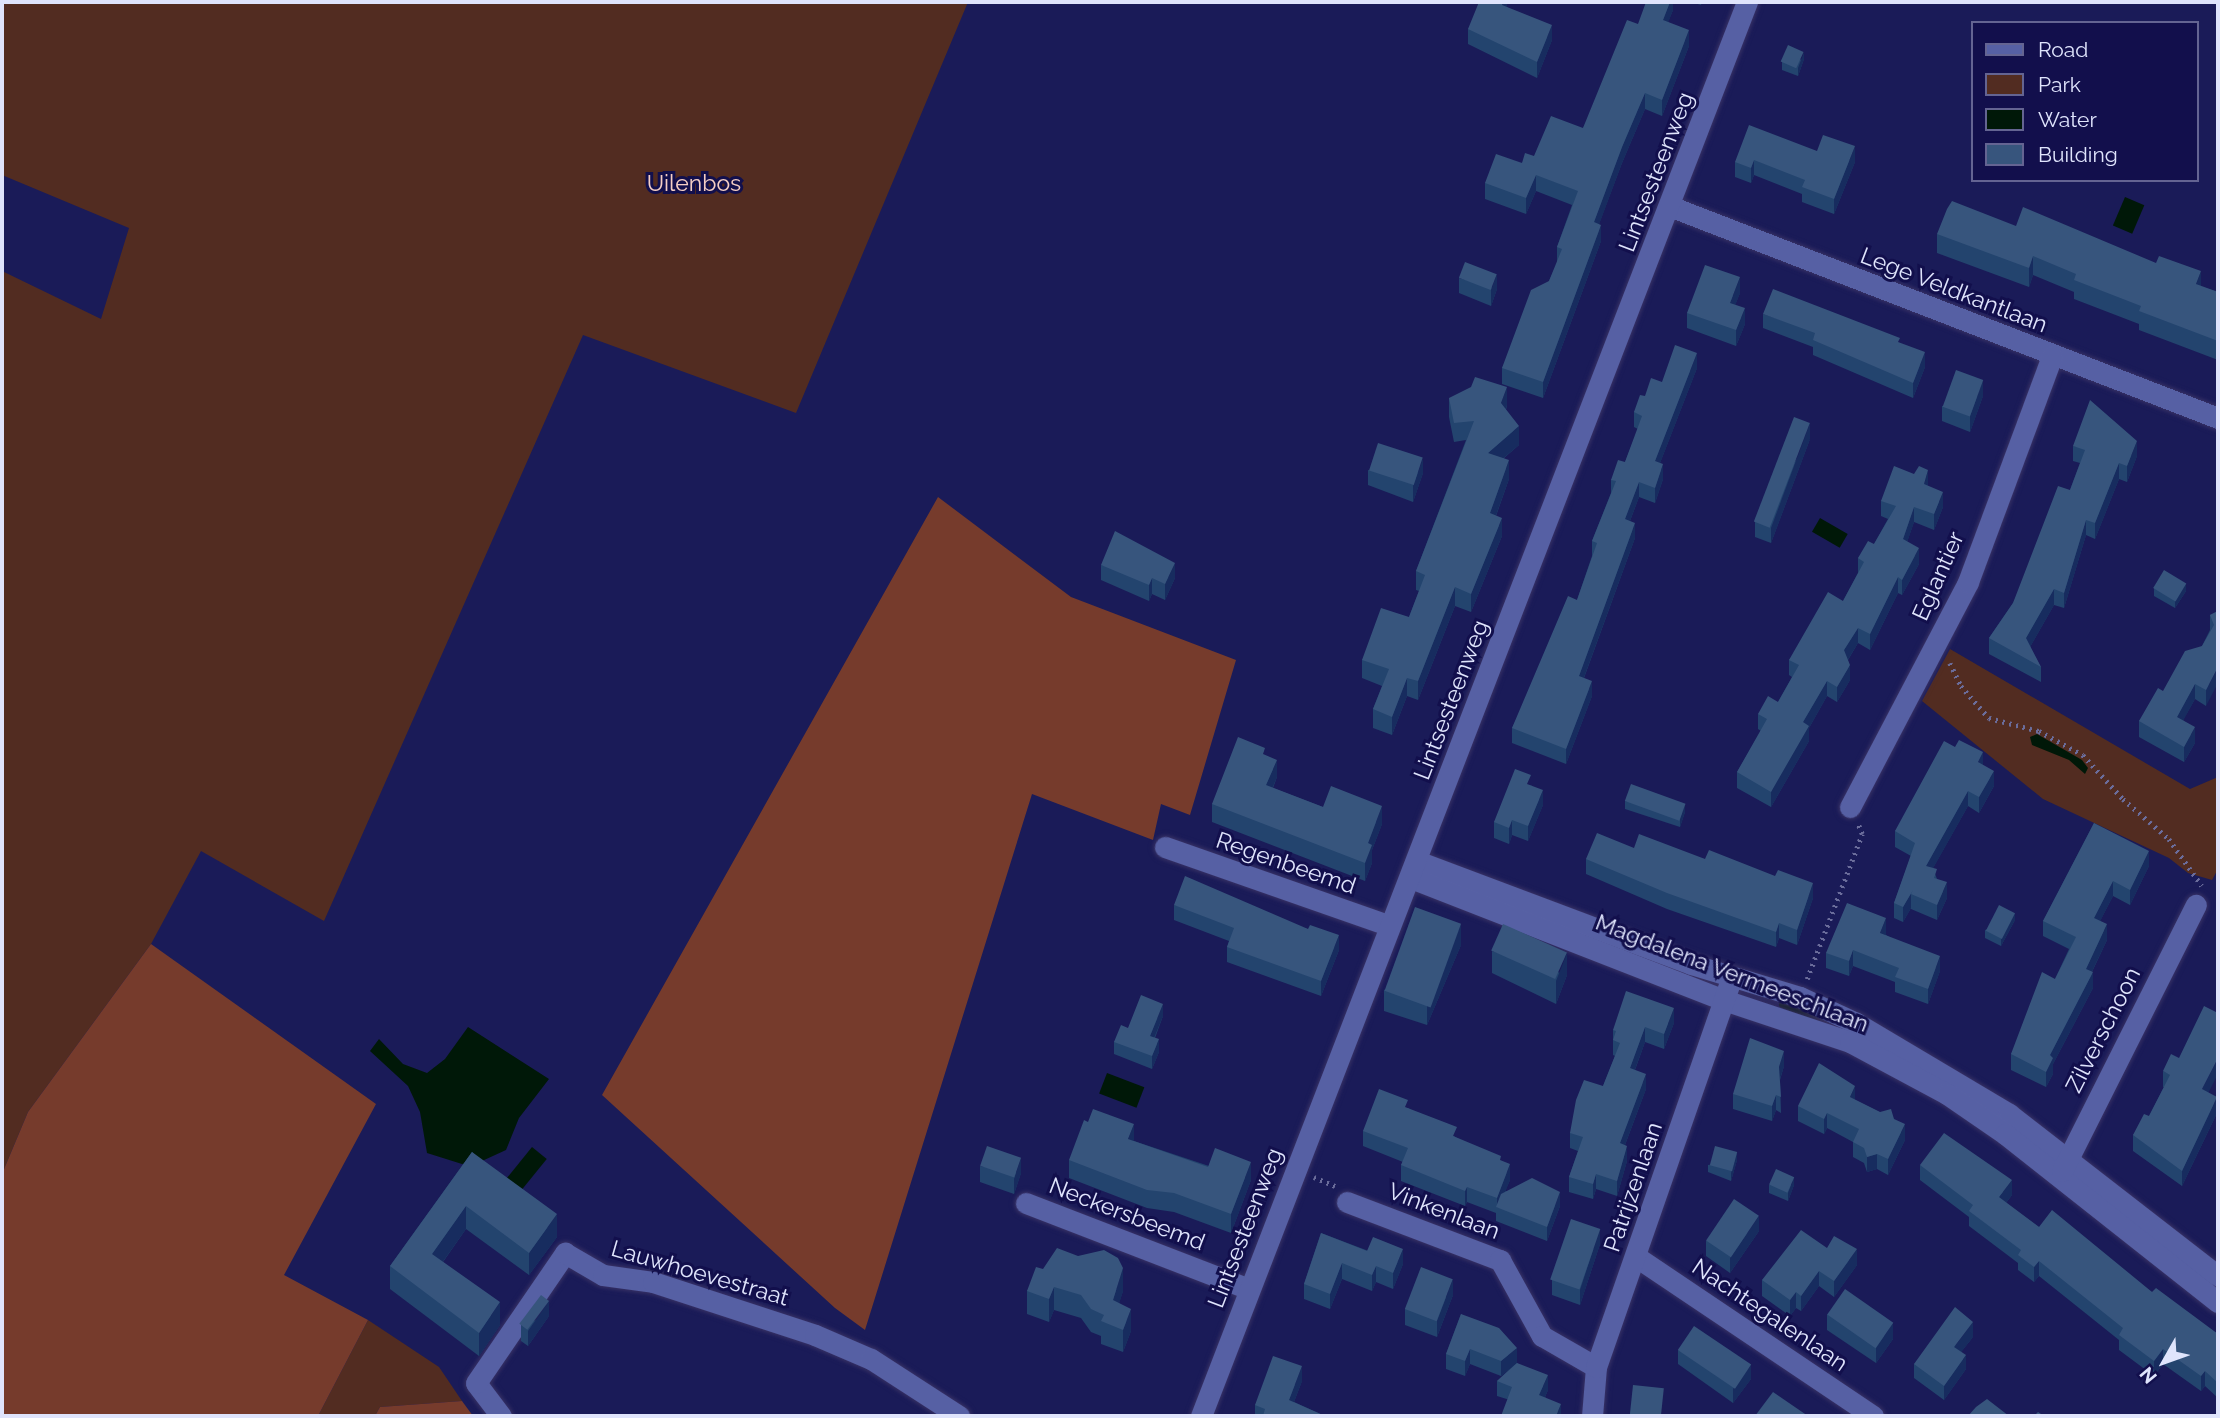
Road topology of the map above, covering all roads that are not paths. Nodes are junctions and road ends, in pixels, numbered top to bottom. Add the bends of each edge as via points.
1 (1747, 2) edge
2 (1672, 207) junction
3 (2052, 356) junction
4 (2218, 418) edge
5 (1850, 807) road end
6 (1165, 847) dead end
7 (1414, 869) junction
8 (2202, 900) road end
9 (1390, 926) junction
10 (1732, 976) junction
11 (1724, 1000) junction
12 (2062, 1170) junction
13 (1347, 1202) road end
14 (1026, 1203) dead end
15 (1638, 1258) junction
16 (2218, 1276) edge
17 (1249, 1289) junction
18 (2218, 1302) edge
19 (1596, 1367) junction
20 (501, 1416) edge
21 (959, 1416) edge
22 (1201, 1416) edge
23 (1592, 1416) edge
24 (1873, 1416) edge

1 - 2 street, Lintsesteenweg
2 - 3 street, Lege Veldkantlaan
2 - 7 street, Lintsesteenweg
3 - 4 street, Lege Veldkantlaan
3 - 5 street, Eglantier via 1968,582
6 - 9 street, Regenbeemd
7 - 9 street, Lintsesteenweg
7 - 10 street, Magdalena Vermeeschlaan
7 - 11 street, Magdalena Vermeeschlaan
8 - 12 street, Zilverschoon
9 - 17 street, Lintsesteenweg
10 - 11 street, Patrijzenlaan
10 - 12 street, Magdalena Vermeeschlaan via 1800,997 1973,1088
11 - 12 street, Magdalena Vermeeschlaan via 1850,1042 1947,1094
11 - 15 street, Patrijzenlaan
12 - 16 street, Magdalena Vermeeschlaan
12 - 18 street, Magdalena Vermeeschlaan
13 - 19 street, Vinkenlaan via 1500,1260 1542,1336
14 - 17 street, Neckersbeemd
15 - 19 street, Patrijzenlaan
15 - 24 street, Nachtegalenlaan
17 - 22 street, Lintsesteenweg
19 - 23 street, Patrijzenlaan
20 - 21 street, Lauwhoevestraat via 475,1383 565,1253 603,1275 653,1282 815,1335 871,1359

